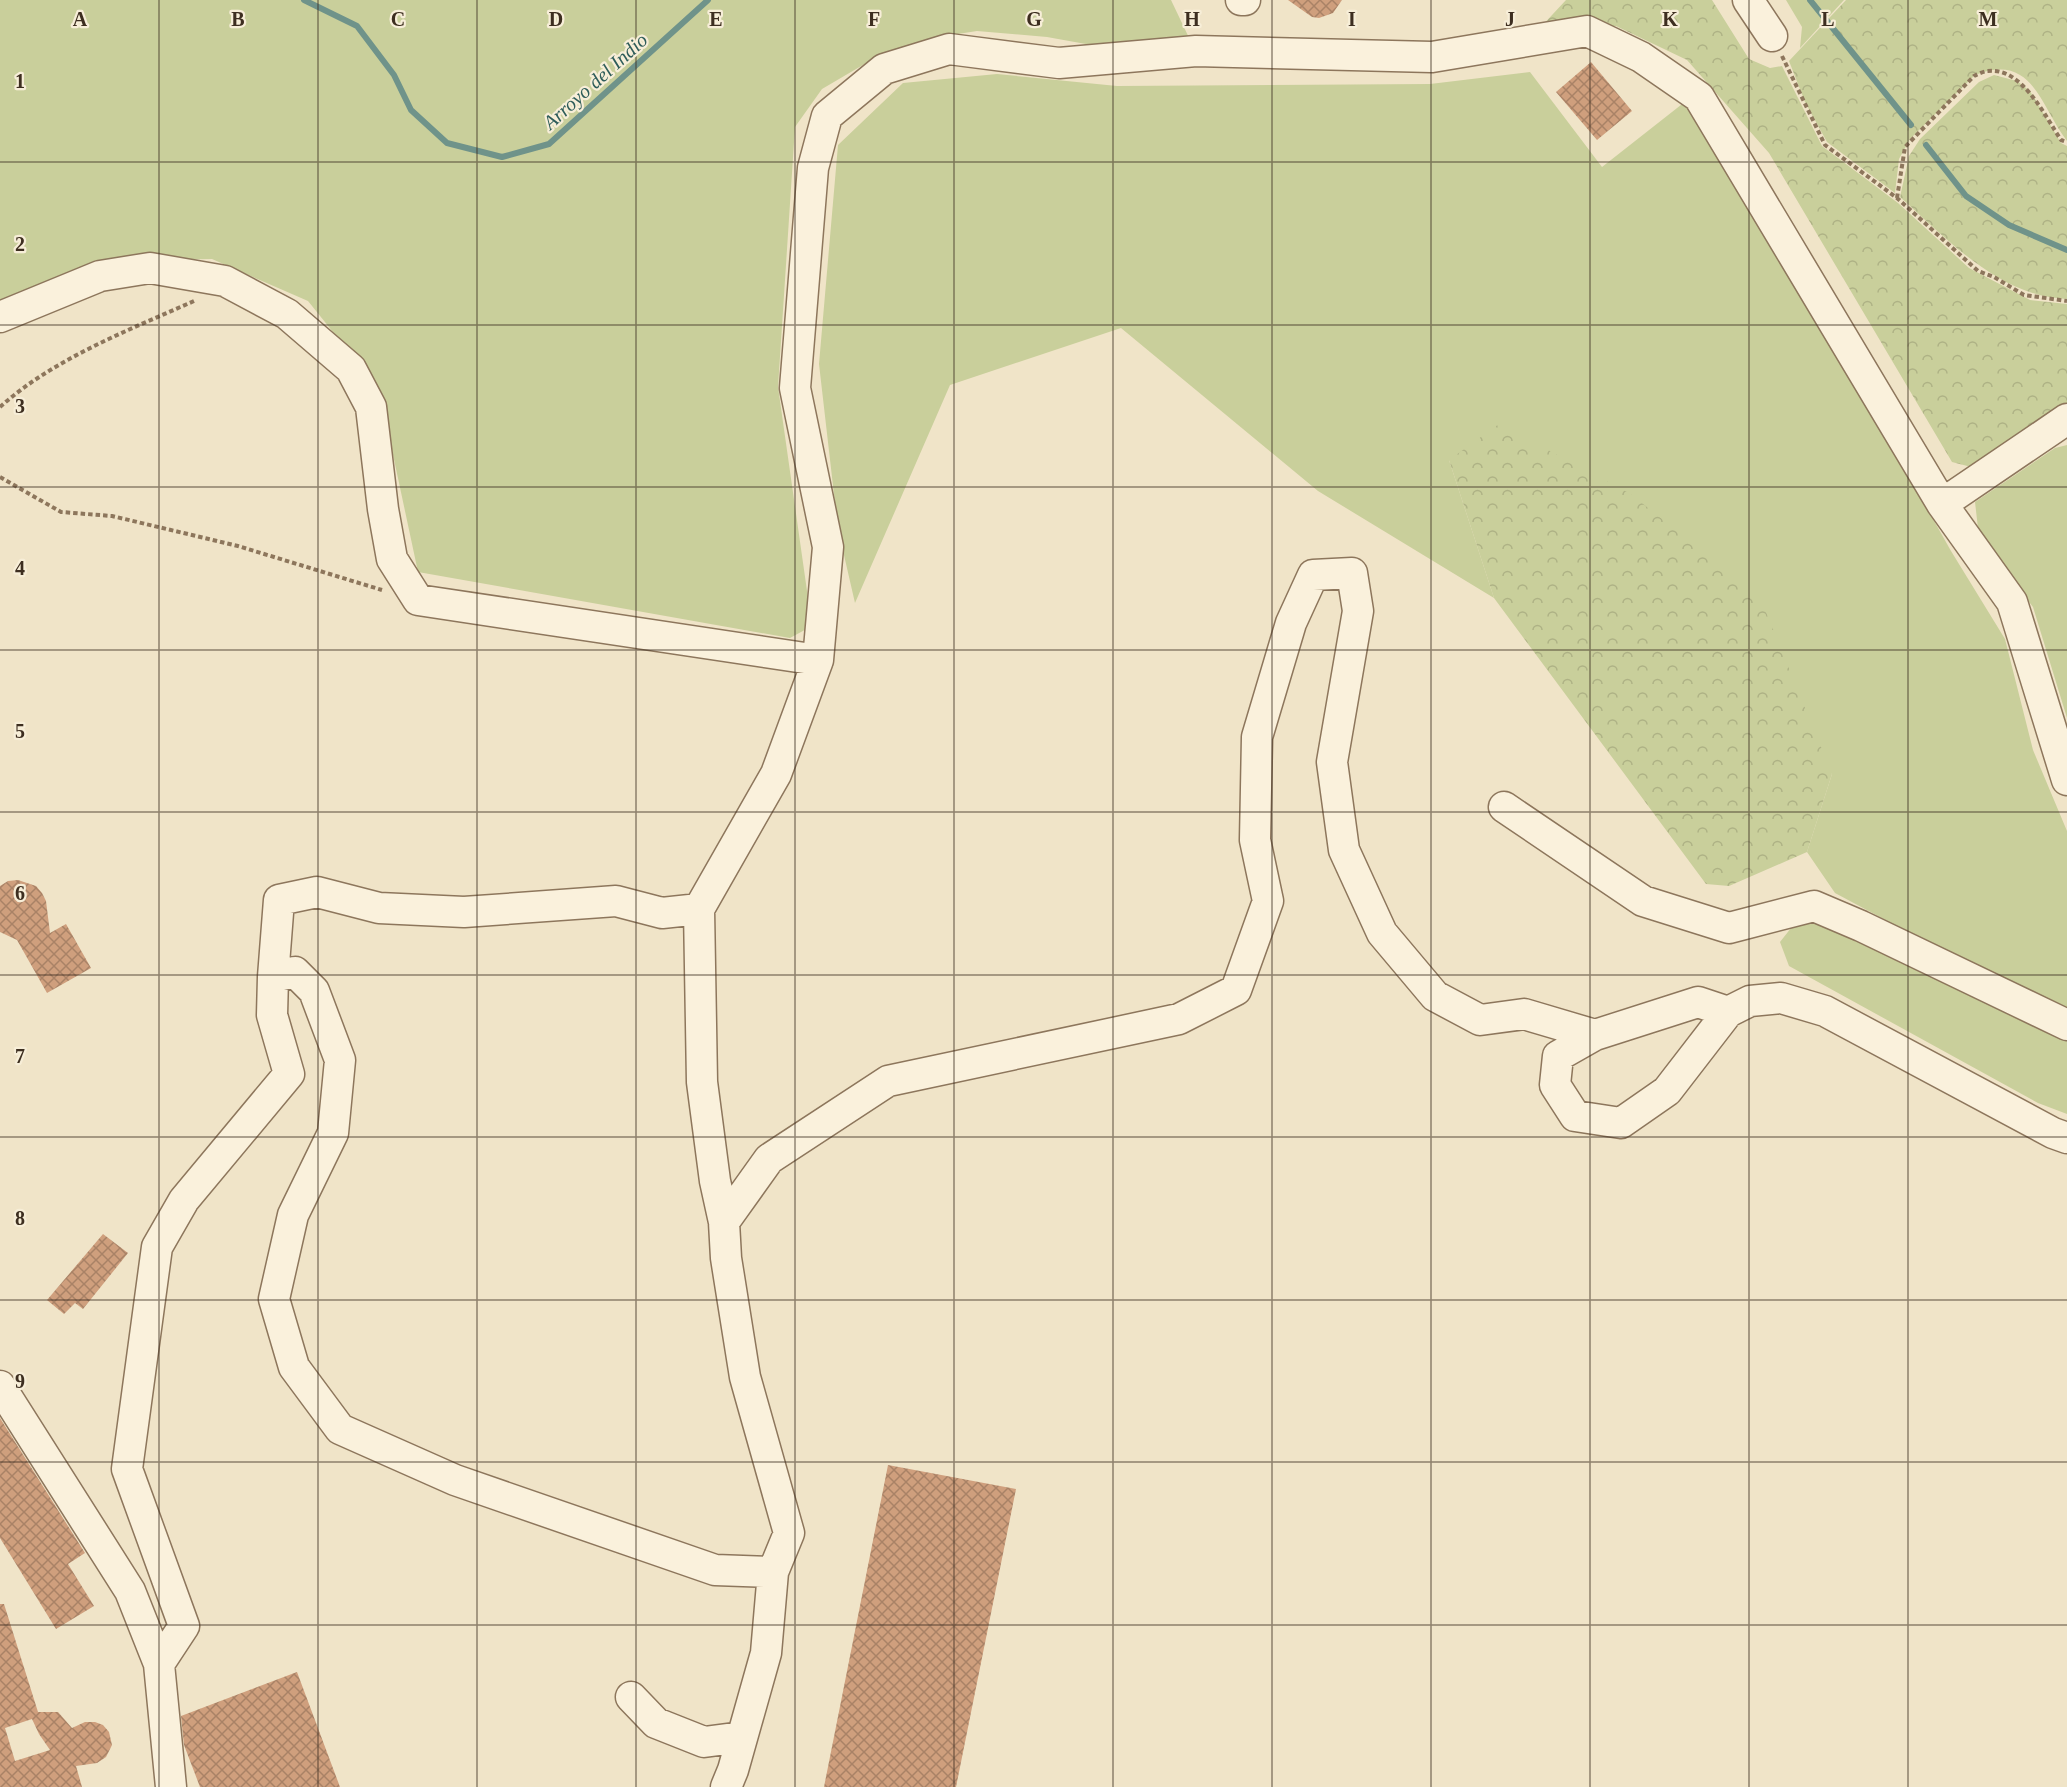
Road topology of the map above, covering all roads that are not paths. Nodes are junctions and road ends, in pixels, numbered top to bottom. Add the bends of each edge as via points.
1 (1748, 0) edge
2 (1772, 36) road end
3 (0, 317) edge
4 (2067, 419) edge
5 (1942, 504) junction
6 (818, 660) junction
7 (2067, 780) edge
8 (1504, 807) dead end
9 (699, 909) junction
10 (273, 977) junction
11 (1728, 1012) junction
12 (2067, 1025) edge
13 (1595, 1035) junction
14 (2067, 1138) edge
15 (724, 1222) junction
16 (0, 1386) edge
17 (773, 1572) junction
18 (159, 1664) junction
19 (631, 1696) dead end
20 (742, 1737) junction
21 (171, 1787) edge
22 (726, 1787) edge

1 - 2 street
3 - 6 street via 100,276 150,268 225,281 287,314 351,369 371,406 392,559 418,600
4 - 5 street
5 - 6 street via 1699,97 1641,57 1587,31 1432,57 1196,51 1059,63 949,49 884,69 827,116 813,168 795,388 828,547
5 - 7 street via 2012,602
6 - 9 street via 776,774
8 - 12 street via 1643,901 1729,928 1814,906
9 - 10 street via 662,913 616,901 464,912 378,908 317,892 279,900
9 - 15 street via 702,1082
10 - 17 street via 295,972 314,991 340,1060 333,1133 293,1215 274,1299 294,1367 340,1429 455,1480 714,1570
10 - 18 street via 272,1015 289,1074 184,1200 157,1247 127,1469 184,1626
11 - 13 street via 1698,1002
11 - 13 street via 1667,1091 1621,1123 1575,1116 1555,1085 1558,1056
11 - 14 street via 1750,1001 1781,999 1825,1011
13 - 15 street via 1524,1014 1480,1020 1435,996 1382,933 1344,850 1332,762 1358,611 1352,573 1313,575 1291,623 1257,737 1255,840 1268,901 1236,990 1179,1019 888,1081 769,1159
15 - 17 street via 745,1377 789,1533
16 - 18 street via 130,1591
17 - 20 street via 766,1653
18 - 21 street
19 - 20 street via 656,1723 704,1742
20 - 22 street

